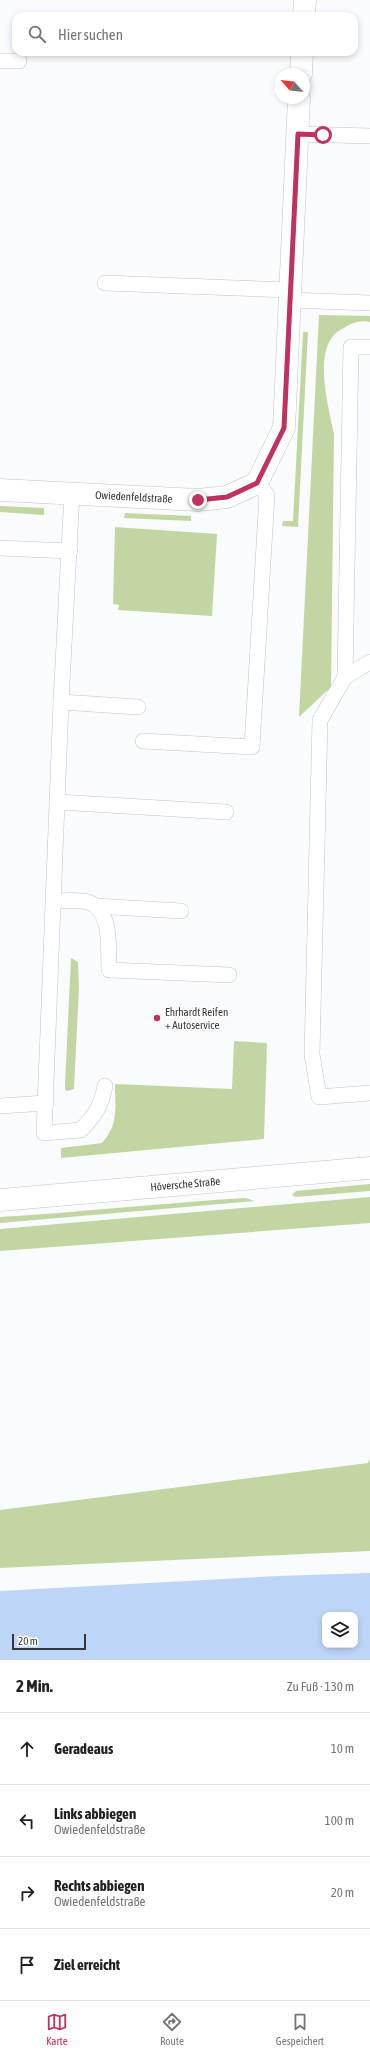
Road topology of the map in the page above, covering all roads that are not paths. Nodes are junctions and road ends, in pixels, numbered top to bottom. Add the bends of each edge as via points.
1 (305, 0) edge
2 (304, 12) edge
3 (302, 56) edge
4 (0, 61) edge
5 (19, 61) dead end
6 (301, 68) edge
7 (299, 104) edge
8 (298, 134) junction
9 (370, 136) edge
10 (105, 283) dead end
11 (289, 295) junction
12 (370, 303) edge
13 (370, 347) edge
14 (257, 483) junction
15 (0, 490) edge
16 (72, 494) junction
17 (0, 548) edge
18 (70, 551) junction
19 (370, 662) edge
20 (345, 677) junction
21 (61, 702) junction
22 (138, 707) dead end
23 (143, 741) dead end
24 (58, 802) junction
25 (226, 812) dead end
26 (54, 901) junction
27 (96, 906) junction
28 (180, 911) dead end
29 (229, 975) dead end
30 (105, 1086) dead end
31 (370, 1093) edge
32 (46, 1102) junction
33 (0, 1106) edge
34 (370, 1168) edge
35 (0, 1200) edge

1 - 2 street
3 - 6 street
4 - 5 lane
7 - 8 street
8 - 9 lane
8 - 11 street
10 - 11 lane
11 - 12 lane
11 - 14 street via 284,428
13 - 20 lane via 350,347
14 - 16 street, Owiedenfeldstraße via 227,497 198,500
14 - 23 lane via 267,495 252,747
15 - 16 street, Owiedenfeldstraße
16 - 18 lane
17 - 18 lane
18 - 21 lane
19 - 20 lane
20 - 31 lane via 320,720 312,1054 319,1097
21 - 22 lane
21 - 24 lane
24 - 25 lane
24 - 26 lane
26 - 27 lane via 75,900
26 - 32 lane
27 - 28 lane
27 - 29 lane via 102,911 105,921 109,970
30 - 32 lane via 102,1102 94,1117 81,1130 44,1133
32 - 33 lane
34 - 35 street, Höversche Straße

